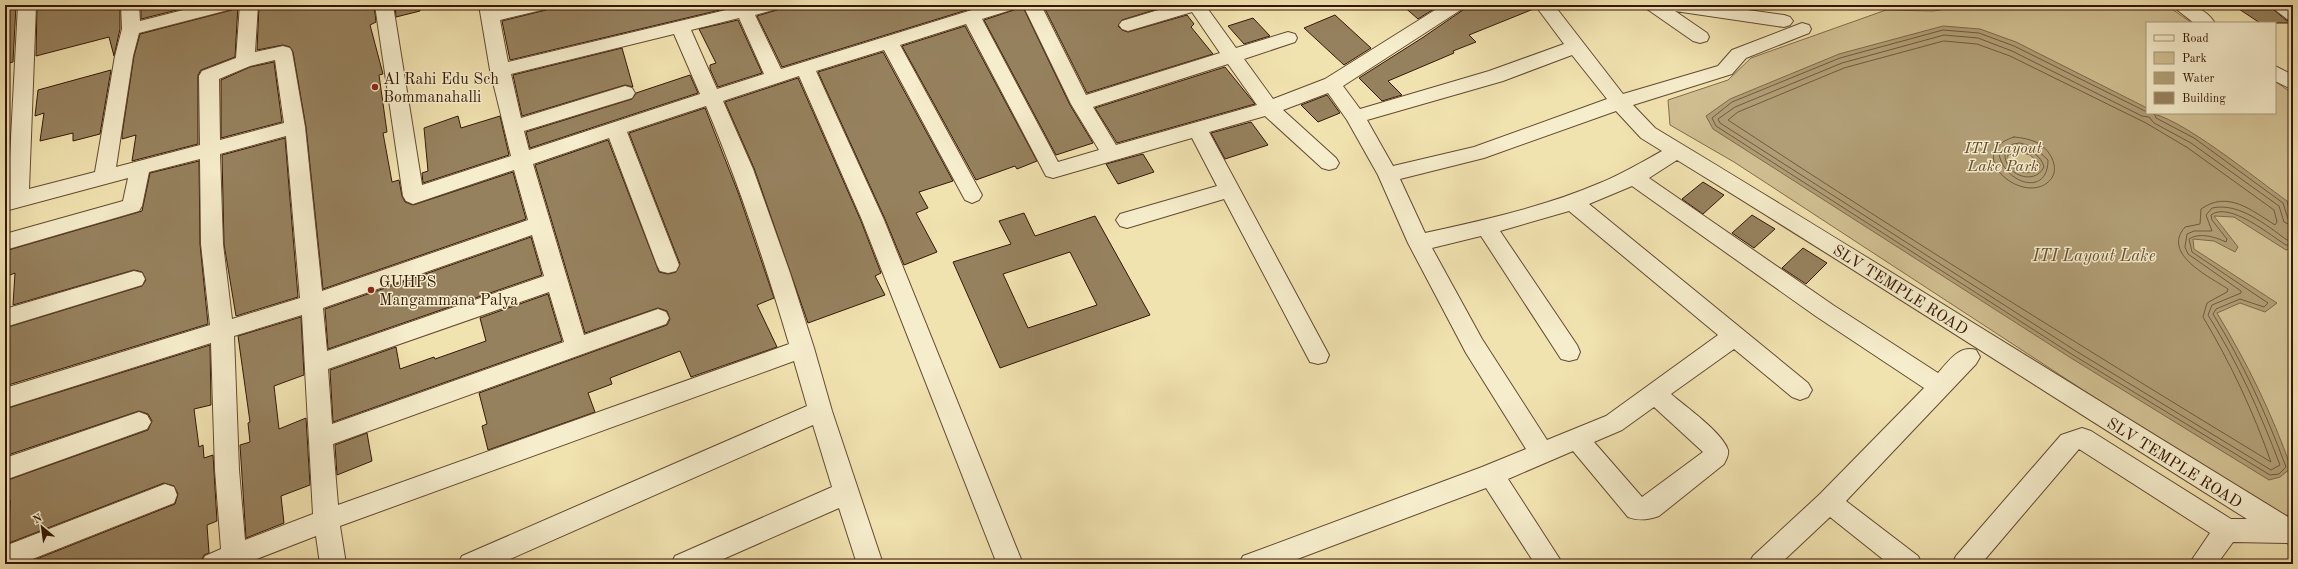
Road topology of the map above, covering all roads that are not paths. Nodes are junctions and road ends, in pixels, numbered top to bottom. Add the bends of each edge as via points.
1 (27, 5) edge
2 (130, 5) edge
3 (226, 5) edge
4 (249, 5) edge
5 (384, 5) edge
6 (540, 5) edge
7 (771, 5) edge
8 (1008, 5) edge
9 (1032, 5) edge
10 (1196, 5) edge
11 (1456, 5) edge
12 (1544, 5) edge
13 (1653, 5) edge
14 (1671, 5) edge
15 (1730, 5) edge
16 (2180, 5) edge
17 (2278, 5) edge
18 (489, 11) edge
19 (745, 12) junction
20 (958, 14) edge
21 (2293, 15) edge
22 (1745, 16) junction
23 (1784, 21) dead end
24 (2205, 22) edge
25 (1128, 25) dead end
26 (681, 28) junction
27 (131, 29) junction
28 (1802, 29) dead end
29 (1700, 37) dead end
30 (1288, 38) dead end
31 (888, 41) junction
32 (1577, 46) junction
33 (1234, 56) junction
34 (245, 62) junction
35 (805, 68) junction
36 (499, 70) junction
37 (2276, 73) edge
38 (776, 77) junction
39 (1332, 84) junction
40 (2293, 84) edge
41 (625, 94) dead end
42 (712, 97) junction
43 (1619, 102) junction
44 (1081, 104) junction
45 (1269, 108) junction
46 (1355, 117) junction
47 (295, 127) junction
48 (514, 127) junction
49 (615, 128) junction
50 (1197, 129) junction
51 (211, 149) junction
52 (1678, 151) junction
53 (1111, 153) junction
54 (523, 160) junction
55 (1329, 163) dead end
56 (140, 168) junction
57 (1388, 175) junction
58 (104, 177) junction
59 (1633, 177) junction
60 (1229, 190) junction
61 (972, 195) dead end
62 (12, 201) edge
63 (1572, 202) junction
64 (1127, 220) dead end
65 (541, 224) junction
66 (1486, 227) junction
67 (5, 242) edge
68 (1419, 243) junction
69 (668, 265) dead end
70 (134, 280) dead end
71 (556, 282) junction
72 (312, 303) junction
73 (5, 318) edge
74 (658, 318) dead end
75 (222, 330) junction
76 (1734, 336) junction
77 (577, 348) junction
78 (803, 348) junction
79 (1569, 352) dead end
80 (1318, 355) dead end
81 (1968, 357) dead end
82 (315, 364) junction
83 (1940, 386) junction
84 (1800, 390) dead end
85 (1655, 394) junction
86 (5, 398) edge
87 (820, 411) junction
88 (139, 422) dead end
89 (322, 438) junction
90 (1577, 439) junction
91 (1540, 452) junction
92 (5, 469) edge
93 (1491, 475) junction
94 (846, 493) junction
95 (165, 496) dead end
96 (1829, 502) junction
97 (326, 520) junction
98 (2226, 530) junction
99 (2291, 533) edge
100 (5, 558) edge
101 (224, 560) edge
102 (333, 564) edge
103 (471, 564) edge
104 (684, 564) edge
105 (870, 564) edge
106 (1010, 564) edge
107 (1252, 564) edge
108 (1550, 564) edge
109 (1762, 564) edge
110 (1909, 564) edge
111 (1965, 564) edge
112 (2202, 564) edge

1 - 62 street
2 - 27 street
3 - 27 street
4 - 34 street
5 - 54 street via 413,196
6 - 18 street
7 - 19 street
8 - 20 street
9 - 44 street
10 - 25 street
10 - 33 street
11 - 39 street
12 - 32 street, SLV TEMPLE ROAD
13 - 29 street
14 - 22 street
15 - 22 street
16 - 24 street
17 - 21 street
18 - 36 street
19 - 26 street
19 - 38 street
20 - 31 street
20 - 53 street via 1053,171
22 - 23 street
26 - 36 street
26 - 42 street
27 - 58 street via 124,56
28 - 43 street via 1739,54 1726,70
30 - 33 street
31 - 35 street
31 - 61 street
32 - 43 street, SLV TEMPLE ROAD
32 - 46 street via 1496,76
33 - 44 street
33 - 45 street
34 - 47 street via 284,52
34 - 51 street via 209,76
35 - 38 street
35 - 106 street via 873,220
36 - 48 street
37 - 40 street
38 - 42 street
39 - 45 street
39 - 46 street
41 - 48 street
42 - 49 street
42 - 78 street via 744,169
43 - 52 street, SLV TEMPLE ROAD via 1648,133
43 - 57 street via 1477,153
44 - 53 street
45 - 50 street
45 - 55 street
46 - 57 street
47 - 51 street
47 - 72 street
48 - 54 street
49 - 54 street
49 - 69 street
50 - 53 street
50 - 60 street
51 - 56 street
51 - 75 street via 212,244
52 - 59 street
52 - 99 street, SLV TEMPLE ROAD via 1876,272 2032,373
54 - 65 street
56 - 58 street
56 - 67 street via 132,206
57 - 68 street
58 - 62 street
59 - 63 street
59 - 83 street via 1825,311
60 - 64 street
60 - 80 street
63 - 66 street
63 - 76 street
65 - 71 street
65 - 72 street
66 - 68 street
66 - 79 street
68 - 91 street via 1474,346
70 - 73 street
71 - 77 street
71 - 82 street
72 - 75 street
72 - 82 street
74 - 77 street
75 - 86 street
75 - 101 street via 227,470
76 - 84 street
76 - 85 street
77 - 89 street
78 - 87 street
78 - 97 street
81 - 83 street
82 - 89 street
83 - 96 street
85 - 90 street via 1614,423
85 - 90 street via 1716,451 1715,457 1650,508 1637,509
87 - 94 street
87 - 103 street
88 - 92 street
89 - 97 street
90 - 91 street
91 - 93 street
93 - 107 street
93 - 108 street
94 - 104 street
94 - 105 street
95 - 100 street
96 - 109 street
96 - 110 street
97 - 101 street
97 - 102 street
98 - 99 street
98 - 111 street via 2082,438 2070,442
98 - 112 street

